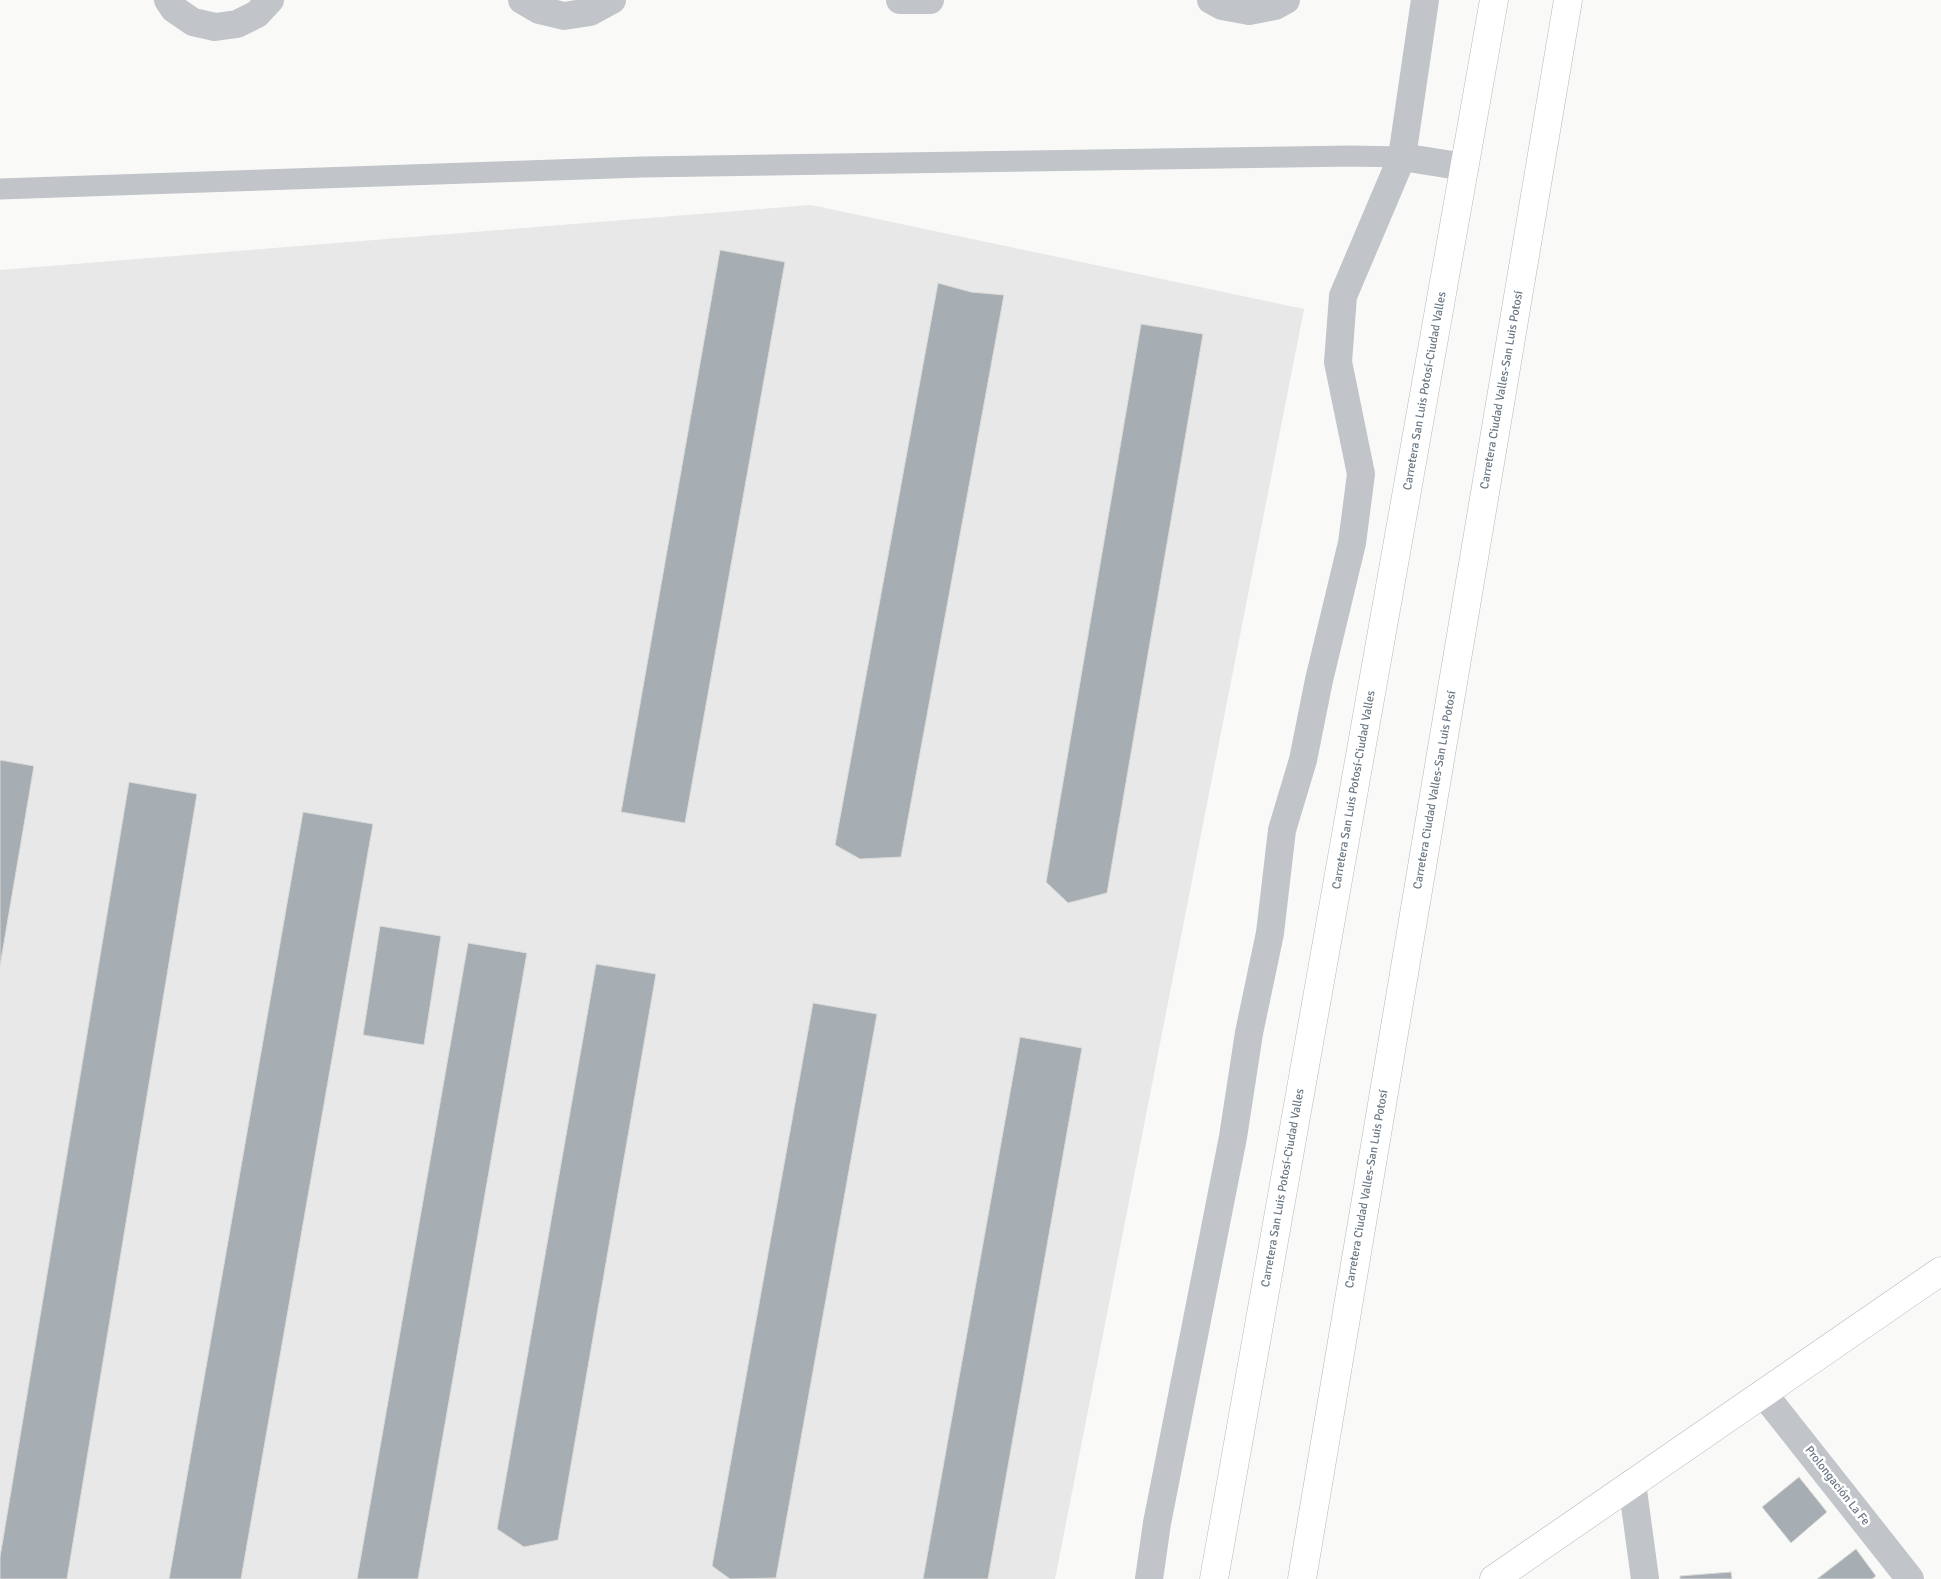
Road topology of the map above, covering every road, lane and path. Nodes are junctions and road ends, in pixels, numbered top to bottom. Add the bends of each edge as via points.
1 (168, 0) edge
2 (270, 0) edge
3 (522, 0) edge
4 (612, 0) edge
5 (900, 0) edge
6 (930, 0) edge
7 (1211, 0) edge
8 (1286, 0) edge
9 (1425, 0) edge
10 (1494, 0) edge
11 (1568, 0) edge
12 (1402, 157) junction
13 (1465, 167) junction
14 (0, 189) edge
15 (1941, 1271) edge
16 (1763, 1393) junction
17 (1632, 1483) junction
18 (1149, 1579) edge
19 (1214, 1579) edge
20 (1302, 1579) edge
21 (1494, 1579) edge
22 (1645, 1579) edge
23 (1910, 1579) edge

1 - 2 street via 174,9 193,22 215,27 237,24 257,14
3 - 4 street via 539,10 564,16 590,12
5 - 6 street
7 - 8 street via 1222,6 1249,11 1275,6
9 - 12 street
10 - 13 main road, Carretera San Luis Potosí-Ciudad Valles
11 - 20 main road, Carretera Ciudad Valles-San Luis Potosí
12 - 13 street
12 - 14 lane via 642,167
12 - 18 street via 1343,296 1338,362 1361,474 1352,543 1319,680 1304,760 1282,830 1270,933 1156,1522
13 - 19 main road, Carretera San Luis Potosí-Ciudad Valles
15 - 16 main road
16 - 17 main road
16 - 23 street, Prolongación La Fe
17 - 21 main road
17 - 22 street

